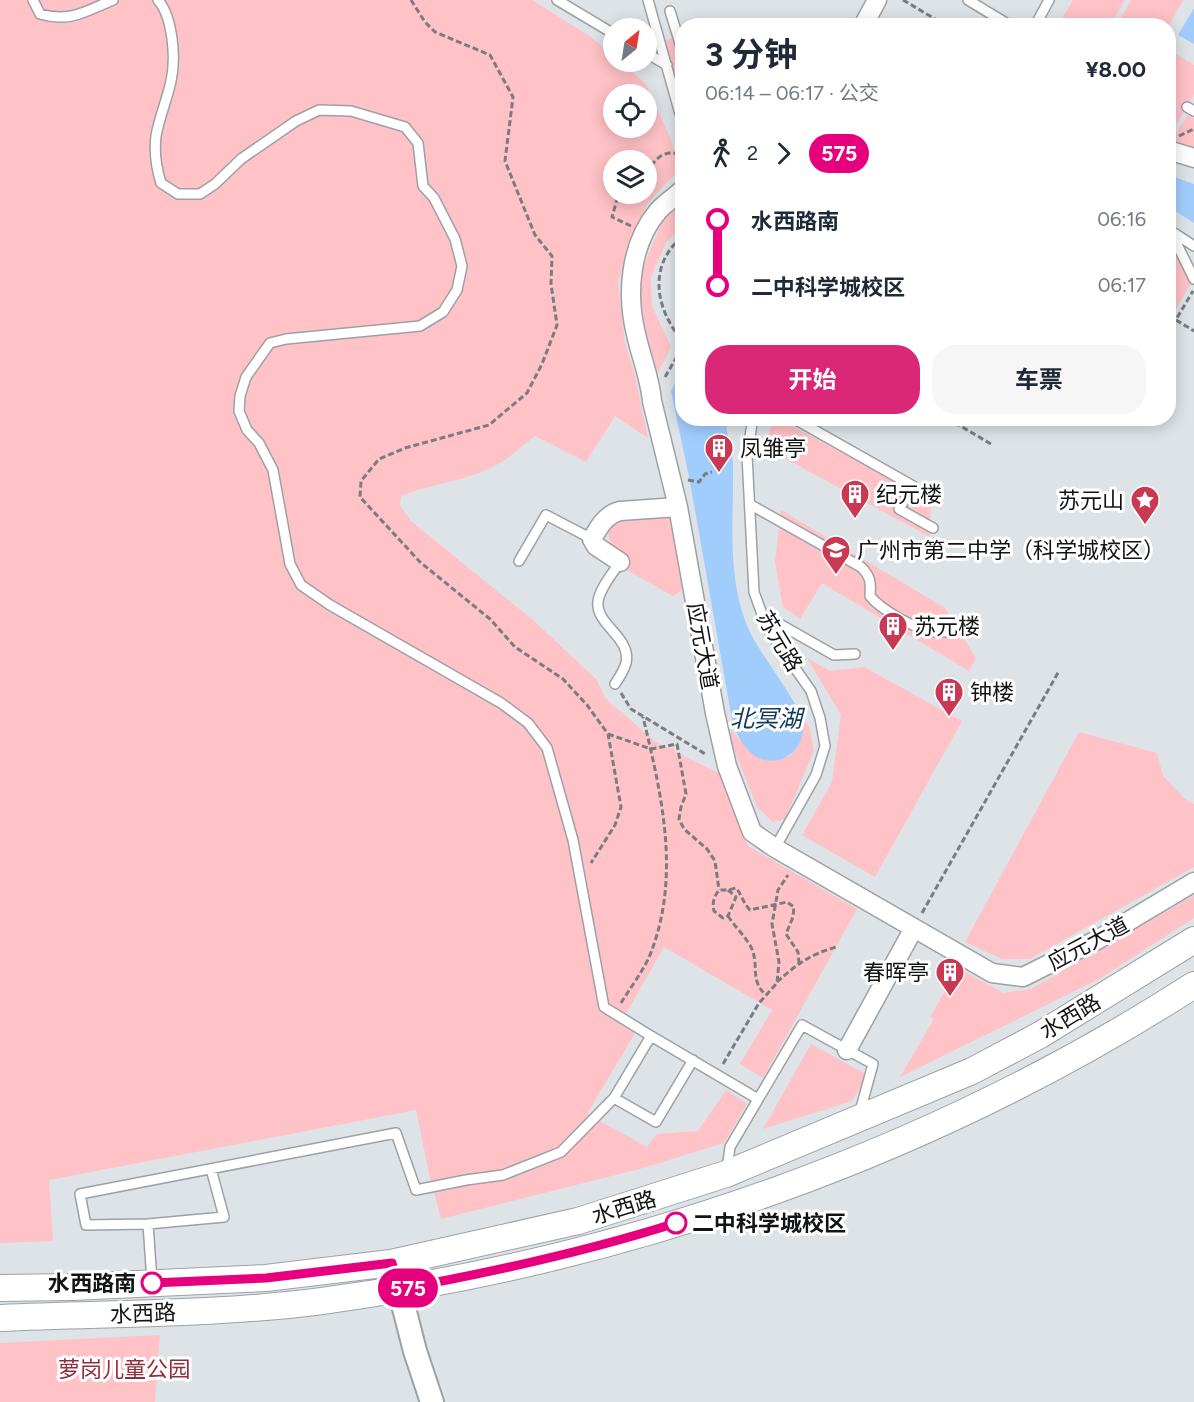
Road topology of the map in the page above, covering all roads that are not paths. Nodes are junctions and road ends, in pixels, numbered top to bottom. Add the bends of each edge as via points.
1 (33, 0) edge
2 (113, 0) edge
3 (158, 0) edge
4 (557, 0) edge
5 (648, 0) edge
6 (877, 0) edge
7 (968, 0) edge
8 (1049, 0) edge
9 (670, 11) dead end
10 (867, 18) edge
11 (998, 18) edge
12 (1039, 18) edge
13 (603, 27) edge
14 (675, 27) edge
15 (657, 59) edge
16 (667, 65) junction
17 (675, 95) edge
18 (1176, 152) edge
19 (1194, 158) edge
20 (675, 196) edge
21 (1176, 234) edge
22 (1176, 244) edge
23 (1194, 246) edge
24 (1194, 279) edge
25 (752, 426) edge
26 (807, 426) edge
27 (750, 505) junction
28 (678, 507) junction
29 (933, 528) dead end
30 (592, 539) junction
31 (519, 561) dead end
32 (620, 562) joint
33 (762, 614) junction
34 (965, 629) dead end
35 (855, 654) dead end
36 (615, 684) road end
37 (775, 848) junction
38 (1194, 882) edge
39 (914, 928) junction
40 (1194, 940) edge
41 (1194, 985) edge
42 (651, 1036) junction
43 (847, 1050) junction
44 (693, 1060) junction
45 (614, 1098) junction
46 (758, 1099) junction
47 (857, 1120) junction
48 (211, 1168) junction
49 (726, 1174) junction
50 (148, 1224) junction
51 (392, 1263) junction
52 (152, 1283) junction
53 (0, 1288) edge
54 (400, 1289) junction
55 (0, 1318) edge
56 (432, 1402) edge

1 - 2 lane via 40,14 53,18 68,18
3 - 42 lane via 170,26 172,52 171,78 156,136 156,165 161,183 178,194 200,194 259,146 296,120 319,110 351,111 405,127 418,143 423,186 451,231 462,266 457,290 443,312 420,326 270,343 246,377 239,411 273,470 290,564 301,585 501,702 528,723 547,748 573,840 604,1007
4 - 13 lane
5 - 16 lane
6 - 10 street
7 - 11 lane
8 - 12 lane
9 - 14 lane
15 - 16 lane
16 - 17 lane
18 - 19 street
20 - 28 street, 应元大道 via 657,212 641,239 630,279 636,333
21 - 23 lane
22 - 24 lane
25 - 27 lane, 苏元路 via 747,455
26 - 29 lane via 913,486 899,509
27 - 33 lane, 苏元路 via 754,592
27 - 34 lane via 861,567 872,582 870,596 886,609 926,630
28 - 30 street via 612,513
28 - 37 street, 应元大道 via 727,766 752,832
30 - 31 lane via 546,515
30 - 32 street
32 - 36 lane via 597,605 626,653 626,664
33 - 35 lane via 834,655
33 - 37 lane, 苏元路 via 767,628 811,691 825,746 816,775
37 - 39 street, 应元大道
38 - 39 street, 应元大道 via 1023,977 992,973
39 - 43 street
40 - 47 main road, 水西路 via 972,1071
41 - 54 main road, 水西路 via 989,1100 804,1181 588,1250
42 - 44 lane
42 - 45 lane
43 - 46 lane via 802,1024
43 - 47 lane via 873,1064
44 - 45 lane via 656,1122
44 - 46 lane
45 - 48 lane via 561,1152 503,1175 416,1191 396,1133
46 - 49 lane via 730,1147
47 - 49 main road, 水西路
48 - 50 lane via 224,1217
48 - 50 lane via 80,1194 86,1225
49 - 51 main road, 水西路 via 578,1221
50 - 52 lane
51 - 52 main road, 水西路 via 266,1278
51 - 54 street
52 - 53 main road, 水西路
54 - 55 main road, 水西路 via 212,1310
54 - 56 street

